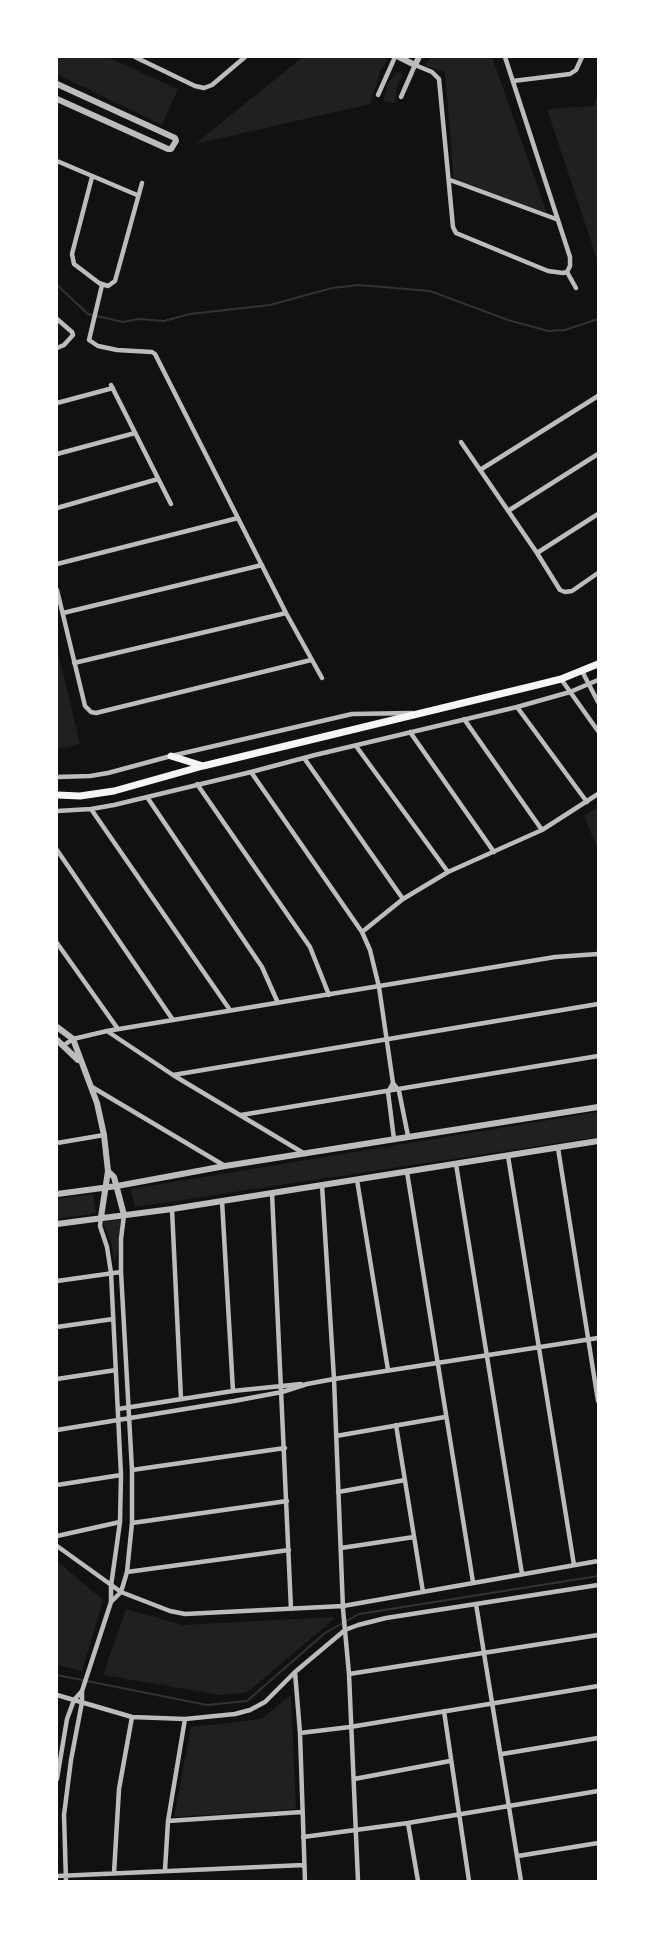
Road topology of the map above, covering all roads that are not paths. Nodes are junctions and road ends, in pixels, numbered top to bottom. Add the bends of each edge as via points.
1 (135, 57) edge
2 (245, 57) edge
3 (397, 57) edge
4 (419, 57) edge
5 (505, 57) edge
6 (582, 57) edge
7 (415, 65) junction
8 (513, 81) junction
9 (57, 84) edge
10 (378, 95) dead end
11 (402, 97) dead end
12 (57, 99) edge
13 (57, 161) edge
14 (92, 177) junction
15 (450, 180) junction
16 (142, 183) dead end
17 (137, 195) junction
18 (556, 219) junction
19 (567, 272) junction
20 (102, 285) junction
21 (576, 288) dead end
22 (57, 319) edge
23 (57, 348) edge
24 (598, 396) edge
25 (57, 403) edge
26 (135, 433) junction
27 (461, 442) dead end
28 (57, 454) edge
29 (598, 454) edge
30 (480, 470) junction
31 (158, 479) junction
32 (171, 504) dead end
33 (57, 508) edge
34 (508, 511) junction
35 (598, 514) edge
36 (238, 518) junction
37 (537, 553) junction
38 (57, 564) edge
39 (262, 565) junction
40 (598, 573) edge
41 (57, 590) edge
42 (63, 613) junction
43 (286, 614) junction
44 (311, 660) junction
45 (74, 663) junction
46 (598, 664) edge
47 (582, 671) junction
48 (322, 678) dead end
49 (561, 679) junction
50 (598, 680) edge
51 (588, 684) junction
52 (570, 692) junction
53 (598, 702) edge
54 (517, 707) junction
55 (424, 713) junction
56 (464, 719) junction
57 (410, 732) junction
58 (598, 732) edge
59 (356, 746) junction
60 (171, 756) junction
61 (304, 758) junction
62 (203, 766) junction
63 (251, 772) junction
64 (57, 777) edge
65 (197, 784) junction
66 (598, 794) edge
67 (57, 795) edge
68 (147, 797) junction
69 (587, 802) junction
70 (91, 809) junction
71 (57, 811) edge
72 (542, 830) junction
73 (57, 850) edge
74 (494, 852) junction
75 (448, 872) junction
76 (403, 899) junction
77 (362, 932) junction
78 (57, 943) edge
79 (598, 954) edge
80 (379, 987) junction
81 (329, 994) junction
82 (278, 1003) junction
83 (598, 1004) edge
84 (230, 1010) junction
85 (173, 1020) junction
86 (57, 1027) edge
87 (118, 1029) junction
88 (107, 1031) junction
89 (57, 1040) edge
90 (73, 1040) junction
91 (387, 1040) junction
92 (64, 1045) junction
93 (598, 1056) edge
94 (81, 1063) junction
95 (173, 1075) junction
96 (393, 1083) junction
97 (92, 1087) junction
98 (399, 1090) junction
99 (388, 1092) junction
100 (598, 1107) edge
101 (241, 1116) junction
102 (104, 1135) junction
103 (408, 1136) junction
104 (394, 1139) junction
105 (598, 1141) edge
106 (57, 1143) edge
107 (558, 1148) junction
108 (305, 1154) junction
109 (508, 1156) junction
110 (456, 1164) junction
111 (225, 1166) junction
112 (108, 1171) junction
113 (407, 1172) junction
114 (357, 1180) junction
115 (322, 1185) junction
116 (117, 1186) junction
117 (105, 1188) junction
118 (272, 1193) junction
119 (57, 1194) edge
120 (222, 1201) junction
121 (172, 1209) junction
122 (124, 1215) junction
123 (101, 1217) junction
124 (57, 1224) edge
125 (121, 1272) junction
126 (111, 1273) junction
127 (57, 1281) edge
128 (113, 1319) junction
129 (57, 1327) edge
130 (598, 1338) edge
131 (588, 1340) junction
132 (538, 1347) junction
133 (488, 1355) junction
134 (438, 1364) junction
135 (116, 1370) junction
136 (388, 1370) junction
137 (57, 1379) edge
138 (334, 1379) junction
139 (307, 1384) junction
140 (282, 1385) junction
141 (232, 1391) junction
142 (282, 1392) junction
143 (203, 1396) junction
144 (182, 1399) junction
145 (598, 1401) edge
146 (205, 1406) junction
147 (128, 1407) junction
148 (118, 1408) junction
149 (445, 1417) junction
150 (129, 1419) junction
151 (118, 1420) junction
152 (396, 1425) junction
153 (57, 1430) edge
154 (336, 1436) junction
155 (285, 1448) junction
156 (132, 1470) junction
157 (121, 1475) junction
158 (405, 1480) junction
159 (57, 1485) edge
160 (338, 1492) junction
161 (287, 1501) junction
162 (120, 1522) junction
163 (132, 1523) junction
164 (57, 1536) edge
165 (414, 1537) junction
166 (57, 1546) edge
167 (341, 1548) junction
168 (289, 1550) junction
169 (598, 1561) edge
170 (574, 1565) junction
171 (126, 1572) junction
172 (522, 1574) junction
173 (473, 1582) junction
174 (598, 1585) edge
175 (111, 1586) junction
176 (122, 1592) junction
177 (423, 1592) junction
178 (111, 1602) junction
179 (476, 1604) junction
180 (343, 1607) junction
181 (291, 1609) junction
182 (345, 1630) junction
183 (598, 1635) edge
184 (485, 1653) junction
185 (295, 1672) junction
186 (349, 1674) junction
187 (598, 1686) edge
188 (82, 1688) junction
189 (57, 1695) edge
190 (74, 1700) junction
191 (82, 1702) junction
192 (492, 1703) junction
193 (444, 1712) junction
194 (132, 1718) junction
195 (185, 1719) junction
196 (350, 1727) junction
197 (300, 1733) junction
198 (598, 1738) edge
199 (502, 1754) junction
200 (450, 1761) junction
201 (57, 1779) edge
202 (354, 1779) junction
203 (598, 1791) edge
204 (510, 1806) junction
205 (302, 1812) junction
206 (459, 1815) junction
207 (168, 1821) junction
208 (408, 1823) junction
209 (355, 1831) junction
210 (303, 1837) junction
211 (598, 1843) edge
212 (518, 1856) junction
213 (304, 1865) junction
214 (165, 1870) junction
215 (114, 1873) junction
216 (57, 1876) edge
217 (66, 1879) edge
218 (305, 1881) edge
219 (358, 1881) edge
220 (418, 1881) edge
221 (468, 1881) edge
222 (521, 1881) edge

1 - 2 street via 204,88
3 - 7 street
3 - 10 street
4 - 7 street
5 - 8 street
6 - 8 street via 570,74
7 - 11 street
7 - 15 street via 436,75 441,85
8 - 18 street
9 - 12 street via 175,138 174,146
13 - 14 street
14 - 17 street
14 - 20 street via 72,254 74,264
15 - 18 street
15 - 19 street via 456,233 548,271
16 - 17 street
17 - 20 street via 115,281
18 - 19 street via 570,257
19 - 21 street
20 - 36 street via 89,340 117,350 155,354
22 - 23 street via 73,335
24 - 30 street
25 - 26 street via 112,386
26 - 28 street
26 - 31 street
27 - 30 street
29 - 34 street
30 - 34 street
31 - 32 street
31 - 33 street
34 - 37 street
35 - 37 street
36 - 38 street
36 - 39 street
37 - 40 street via 562,591 572,591
39 - 42 street
39 - 43 street
41 - 42 street
42 - 45 street
43 - 44 street
43 - 45 street
44 - 45 street via 96,713 85,706
44 - 48 street
46 - 47 main road
47 - 49 main road
47 - 51 street
49 - 52 street
49 - 55 main road
50 - 51 street
51 - 52 street
51 - 53 street
52 - 54 street
52 - 58 street
54 - 56 street
54 - 69 street
55 - 60 street via 352,714
55 - 62 main road
56 - 57 street
56 - 72 street
57 - 59 street
57 - 74 street
59 - 61 street
59 - 75 street
60 - 62 main road
60 - 64 street via 108,773
61 - 63 street
61 - 76 street
62 - 67 main road via 114,791
63 - 65 street
63 - 77 street
65 - 68 street
65 - 81 street via 307,942
66 - 69 street
68 - 70 street
68 - 82 street via 262,968
69 - 72 street
70 - 71 street
70 - 84 street
72 - 74 street
73 - 85 street
74 - 75 street
75 - 76 street
76 - 77 street
77 - 80 street
78 - 87 street
79 - 80 street via 555,957
80 - 81 street
80 - 91 street
81 - 82 street
82 - 84 street
83 - 91 street
84 - 85 street
85 - 87 street
86 - 90 street
87 - 88 street
88 - 90 street
88 - 95 street
89 - 92 street
90 - 92 street
90 - 94 street
91 - 95 street
91 - 96 street
92 - 94 street
93 - 98 street
94 - 97 street
95 - 101 street
96 - 98 street
96 - 99 street
97 - 102 street
97 - 111 street
98 - 99 street
98 - 103 street
99 - 101 street
99 - 104 street
100 - 103 street
101 - 108 street
102 - 106 street
102 - 112 street
103 - 104 street
104 - 108 street
105 - 107 street
107 - 109 street
107 - 131 street
108 - 111 street
109 - 110 street
109 - 132 street
110 - 113 street
110 - 133 street
111 - 116 street
112 - 116 street
112 - 117 street
113 - 114 street
113 - 134 street
114 - 115 street
114 - 136 street
115 - 118 street
115 - 138 street
116 - 117 street
116 - 122 street
117 - 119 street
117 - 123 street
118 - 120 street
118 - 140 street
120 - 121 street
120 - 141 street
121 - 122 street
121 - 144 street
122 - 123 street
122 - 125 street
123 - 124 street
123 - 126 street
125 - 126 street
125 - 147 street
126 - 127 street
126 - 128 street
128 - 129 street
128 - 135 street
130 - 131 street
131 - 132 street
131 - 145 street
132 - 133 street
132 - 170 street
133 - 134 street
133 - 172 street
134 - 136 street
134 - 149 street
135 - 137 street
135 - 148 street
136 - 138 street
138 - 139 street
138 - 154 street
139 - 140 street
139 - 142 street
140 - 141 street
140 - 142 street
141 - 143 street
142 - 146 street
142 - 155 street
143 - 144 street
143 - 146 street
144 - 147 street
146 - 150 street
147 - 148 street
147 - 150 street
148 - 151 street
149 - 152 street
149 - 173 street
150 - 151 street
150 - 156 street
151 - 153 street
151 - 157 street
152 - 154 street
152 - 158 street
154 - 160 street
155 - 156 street
155 - 161 street
156 - 163 street
157 - 159 street
157 - 162 street
158 - 160 street
158 - 165 street
160 - 167 street
161 - 163 street
161 - 168 street
162 - 164 street
162 - 175 street
163 - 171 street
165 - 167 street
165 - 177 street
166 - 175 street
167 - 180 street
168 - 171 street
168 - 181 street
169 - 170 street
170 - 172 street
171 - 176 street
172 - 173 street
173 - 177 street
174 - 179 street
175 - 176 street
175 - 178 street
176 - 178 street
176 - 181 street via 185,1614
177 - 180 street
178 - 188 street
179 - 182 street via 386,1618
179 - 184 street
180 - 181 street
180 - 182 street
182 - 185 street
182 - 186 street
183 - 184 street
184 - 186 street
184 - 192 street
185 - 195 street via 250,1710
185 - 197 street
186 - 196 street
187 - 192 street
188 - 190 street
188 - 191 street
189 - 190 street
190 - 191 street
190 - 201 street
191 - 194 street
191 - 217 street via 66,1795
192 - 193 street
192 - 199 street
193 - 196 street
193 - 200 street
194 - 195 street
194 - 215 street via 119,1789
195 - 207 street
196 - 197 street
196 - 202 street
197 - 205 street
198 - 199 street
199 - 204 street
200 - 202 street
200 - 206 street
202 - 209 street
203 - 204 street
204 - 206 street
204 - 212 street
205 - 207 street
205 - 210 street
206 - 208 street
206 - 221 street
207 - 214 street
208 - 209 street
208 - 220 street
209 - 210 street
209 - 219 street
210 - 213 street
211 - 212 street
212 - 222 street
213 - 214 street
213 - 218 street
214 - 215 street
215 - 217 street
216 - 217 street

